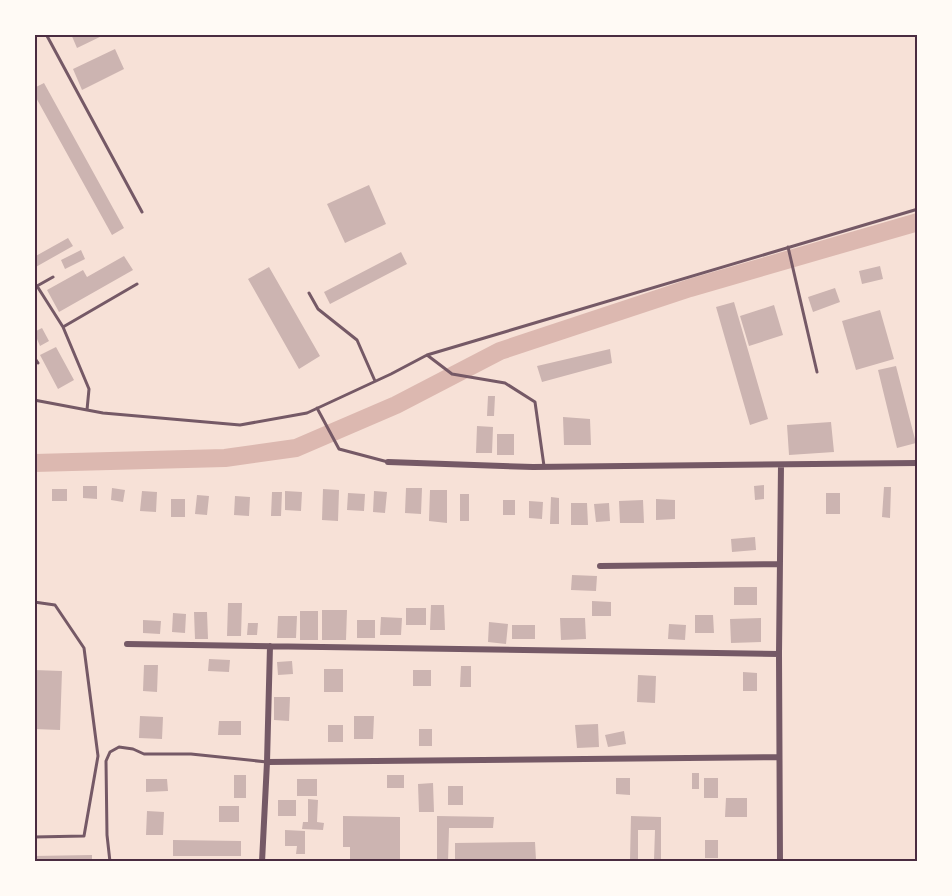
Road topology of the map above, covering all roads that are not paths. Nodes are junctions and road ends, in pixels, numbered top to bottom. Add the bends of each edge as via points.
1 (46, 34) edge
2 (918, 209) edge
3 (142, 212) dead end
4 (788, 247) junction
5 (53, 277) dead end
6 (137, 284) dead end
7 (309, 293) dead end
8 (63, 327) junction
9 (427, 355) junction
10 (34, 357) edge
11 (38, 363) dead end
12 (817, 372) dead end
13 (375, 381) junction
14 (34, 400) edge
15 (317, 408) junction
16 (87, 410) junction
17 (388, 462) joint
18 (918, 463) edge
19 (781, 465) junction
20 (544, 466) junction
21 (780, 564) junction
22 (600, 566) dead end
23 (34, 602) edge
24 (127, 644) dead end
25 (270, 646) junction
26 (779, 654) junction
27 (779, 757) junction
28 (267, 762) junction
29 (34, 837) edge
30 (110, 861) edge
31 (262, 861) edge
32 (780, 861) edge

1 - 3 lane
2 - 4 lane
4 - 9 lane
4 - 12 lane
5 - 8 lane via 37,286
6 - 8 lane
7 - 13 lane via 318,309 357,340
8 - 16 lane via 89,388
9 - 13 lane
9 - 20 lane via 452,374 505,383 535,402
10 - 11 lane
13 - 15 lane
14 - 16 lane
15 - 16 lane via 240,425
15 - 17 lane via 339,449
17 - 20 street
18 - 19 street
19 - 20 street
19 - 21 street
21 - 22 street
21 - 26 street
23 - 29 lane via 55,605 84,648 98,756 84,836
24 - 25 street
25 - 26 street
25 - 28 street
26 - 27 street
27 - 28 street
27 - 32 street
28 - 30 lane via 192,754 144,754 119,747 110,752 106,760
28 - 31 street

